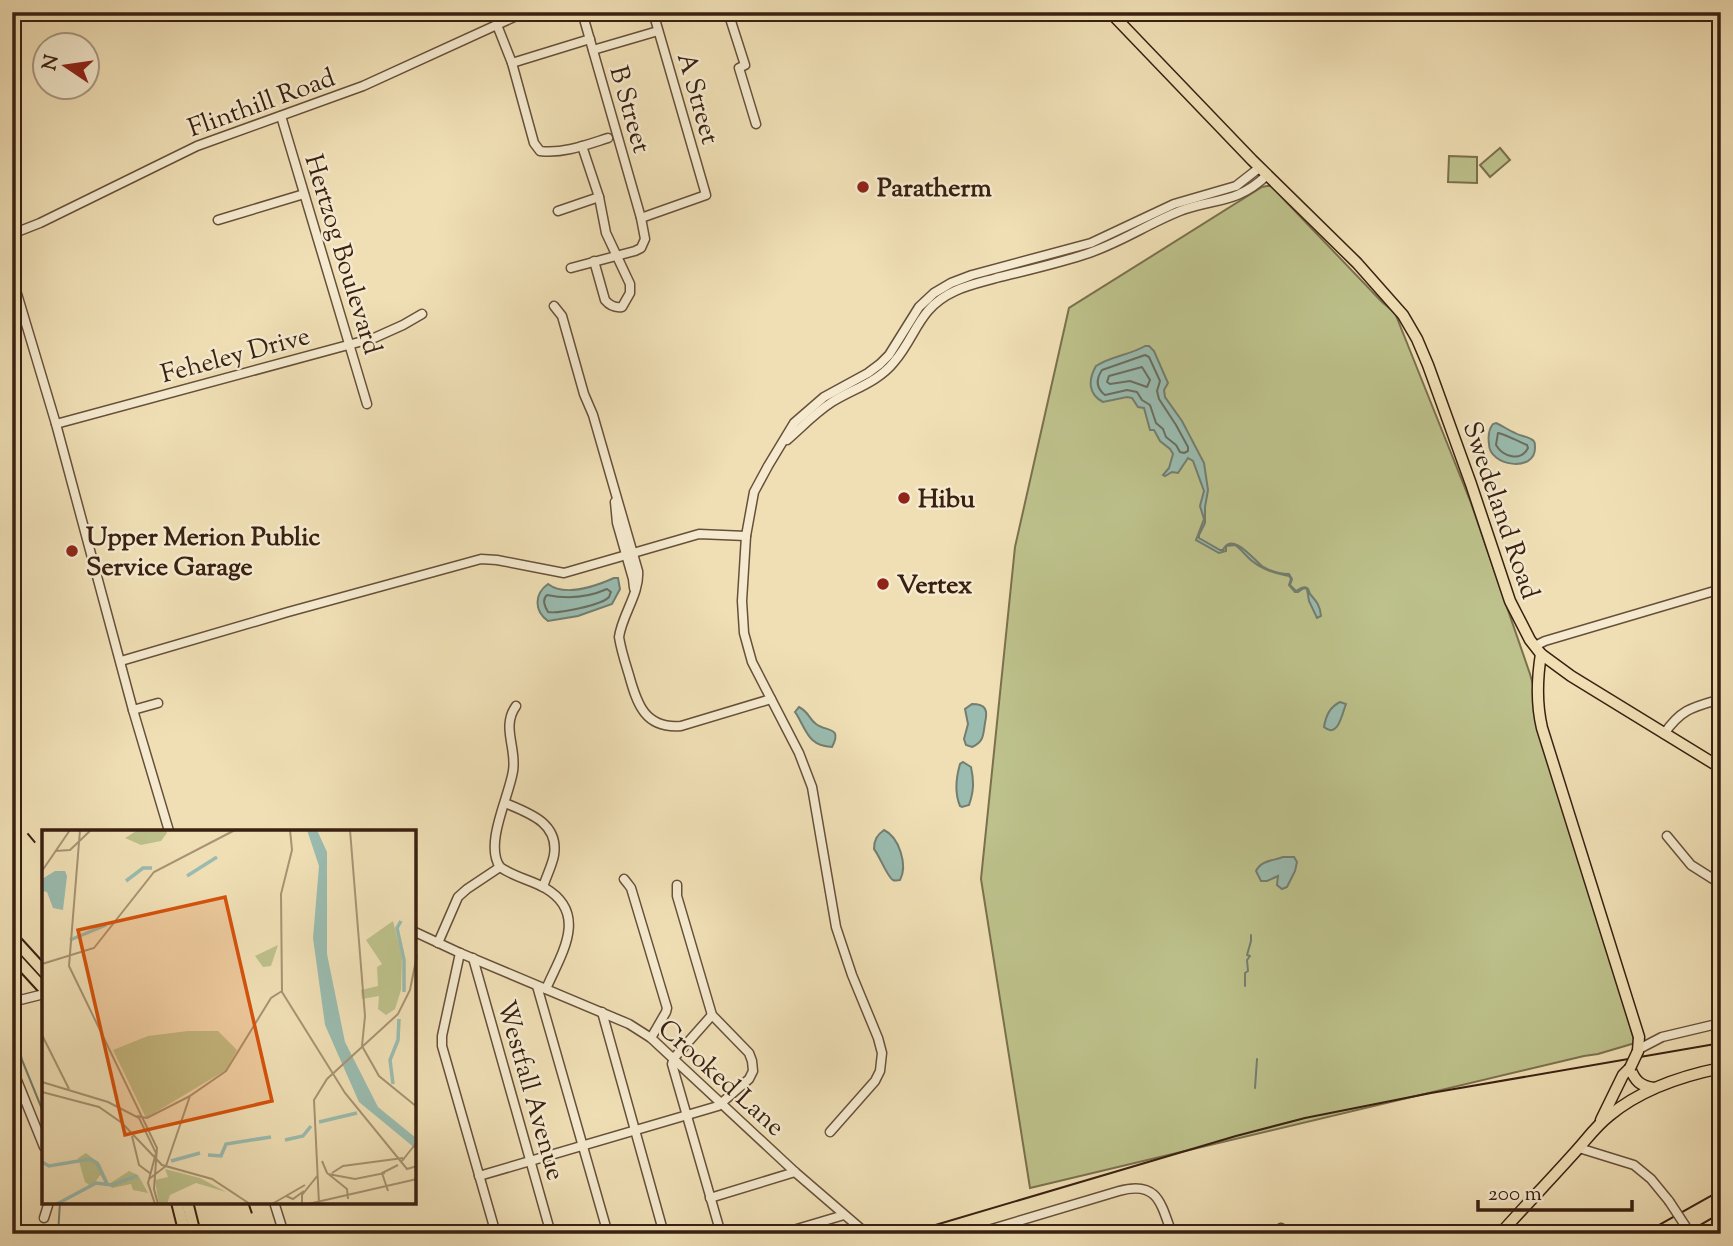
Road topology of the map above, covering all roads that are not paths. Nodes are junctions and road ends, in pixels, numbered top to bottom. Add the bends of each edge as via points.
1 (525, 12) edge
2 (582, 12) edge
3 (653, 12) edge
4 (728, 12) edge
5 (1110, 12) edge
6 (497, 25) junction
7 (658, 31) junction
8 (590, 39) junction
9 (593, 50) junction
10 (512, 63) junction
11 (281, 116) junction
12 (757, 124) dead end
13 (608, 138) dead end
14 (582, 146) junction
15 (1263, 171) junction
16 (304, 194) junction
17 (599, 197) junction
18 (558, 211) dead end
19 (641, 218) junction
20 (218, 220) dead end
21 (12, 234) edge
22 (618, 256) junction
23 (594, 261) junction
24 (571, 268) dead end
25 (12, 277) edge
26 (554, 306) dead end
27 (422, 314) dead end
28 (349, 345) junction
29 (367, 404) dead end
30 (56, 424) junction
31 (746, 536) junction
32 (629, 554) junction
33 (1721, 589) edge
34 (1538, 650) junction
35 (121, 661) junction
36 (772, 699) junction
37 (1721, 699) edge
38 (158, 704) dead end
39 (516, 706) dead end
40 (133, 710) junction
41 (1664, 734) junction
42 (1721, 768) edge
43 (505, 803) junction
44 (169, 830) edge
45 (1667, 835) dead end
46 (500, 867) junction
47 (624, 879) dead end
48 (1721, 884) edge
49 (677, 885) dead end
50 (543, 887) junction
51 (416, 932) edge
52 (12, 937) edge
53 (438, 943) junction
54 (460, 953) junction
55 (12, 954) edge
56 (473, 958) junction
57 (42, 970) edge
58 (541, 988) junction
59 (42, 989) edge
60 (12, 1002) edge
61 (601, 1012) junction
62 (712, 1015) junction
63 (1721, 1023) edge
64 (1637, 1029) junction
65 (1662, 1037) junction
66 (651, 1038) junction
67 (1639, 1050) junction
68 (674, 1058) junction
69 (1629, 1068) junction
70 (1721, 1068) edge
71 (12, 1069) edge
72 (1620, 1084) junction
73 (1655, 1088) junction
74 (1627, 1102) junction
75 (723, 1103) junction
76 (687, 1116) junction
77 (1598, 1125) junction
78 (635, 1130) junction
79 (830, 1132) dead end
80 (42, 1142) edge
81 (583, 1146) junction
82 (1579, 1148) junction
83 (530, 1161) junction
84 (795, 1172) junction
85 (479, 1176) junction
86 (1721, 1197) edge
87 (710, 1198) junction
88 (48, 1204) edge
89 (178, 1204) edge
90 (188, 1204) edge
91 (275, 1204) edge
92 (1721, 1207) edge
93 (844, 1215) junction
94 (44, 1218) dead end
95 (980, 1233) edge
96 (1690, 1233) edge
97 (185, 1234) edge
98 (195, 1234) edge
99 (284, 1234) edge
100 (496, 1234) edge
101 (551, 1234) edge
102 (608, 1234) edge
103 (664, 1234) edge
104 (721, 1234) edge
105 (780, 1234) edge
106 (867, 1234) edge
107 (1172, 1234) edge
108 (1500, 1234) edge
109 (1655, 1234) edge
110 (1673, 1234) edge

1 - 6 street, Flinthill Road
2 - 8 street, B Street
3 - 7 street, A Street
4 - 12 street via 746,65 739,68
5 - 15 main road, Swedeland Road
6 - 10 street
6 - 11 street, Flinthill Road via 384,78
7 - 9 street
7 - 19 street, A Street via 706,195
8 - 9 street, B Street
8 - 10 street
9 - 19 street, B Street
10 - 14 street via 534,143 551,152
11 - 16 street, Hertzog Boulevard
11 - 21 street, Flinthill Road via 197,146
13 - 14 street
14 - 17 street
15 - 31 street via 1251,189 1230,198 1177,212 1084,255 974,284 928,309 886,371 829,404 778,449 754,492
15 - 34 main road, Swedeland Road via 1357,263 1409,325 1460,453 1510,601
16 - 20 street
16 - 28 street, Hertzog Boulevard
17 - 18 street
17 - 22 street via 606,233
19 - 22 street via 645,239 641,248
22 - 23 street
22 - 23 street via 630,284 622,307 605,300
23 - 24 street
25 - 30 street
26 - 32 street via 564,321 593,415
27 - 28 street, Feheley Drive via 387,333
28 - 29 street, Hertzog Boulevard
28 - 30 street, Feheley Drive
30 - 35 street
31 - 32 street via 699,534
31 - 36 street via 741,601 744,633 752,662
32 - 35 street via 564,573 481,559
32 - 36 street via 639,573 638,582 619,637 641,710 672,727
33 - 34 street via 1545,641
34 - 41 main road via 1571,677
34 - 64 main road via 1542,728
35 - 40 street
36 - 79 street via 812,788 836,927 882,1053 875,1081
37 - 41 street via 1690,708
38 - 40 street
39 - 43 street via 509,723 514,766
40 - 44 street
41 - 42 main road
43 - 46 street via 494,844
43 - 50 street via 539,818 552,835 554,856
45 - 48 street via 1691,865
46 - 50 street
46 - 53 street via 458,897
47 - 66 street via 631,888 667,1008
49 - 62 street
50 - 58 street via 562,904 569,927 567,944
51 - 53 street, Crooked Lane
52 - 57 highway
53 - 54 street, Crooked Lane
54 - 56 street, Crooked Lane
54 - 85 street via 441,1041
55 - 59 highway
56 - 58 street, Crooked Lane
56 - 83 street, Westfall Avenue
58 - 61 street, Crooked Lane
58 - 81 street
59 - 60 street
61 - 66 street, Crooked Lane
61 - 78 street
62 - 68 street
62 - 75 street via 752,1061 749,1079
63 - 65 street
64 - 65 street
64 - 67 main road
65 - 67 street
66 - 68 street, Crooked Lane
67 - 69 main road, bridge
68 - 75 street, Crooked Lane
68 - 76 street
69 - 72 main road
69 - 73 main road via 1640,1085
69 - 74 main road
70 - 73 main road
71 - 80 street
72 - 74 main road
72 - 77 main road
73 - 74 main road
74 - 77 main road
75 - 76 street
75 - 84 street, Crooked Lane
76 - 78 street
76 - 87 street
77 - 82 main road
78 - 81 street
78 - 103 street
81 - 83 street
81 - 102 street
82 - 96 street, bridge via 1634,1165 1669,1201
82 - 108 main road
83 - 85 street
83 - 101 street, Westfall Avenue
84 - 87 street
84 - 93 street, Crooked Lane
85 - 100 street
86 - 109 highway
87 - 104 street
88 - 94 street
89 - 97 highway
90 - 98 highway
91 - 99 street
92 - 110 highway
93 - 105 street
93 - 106 street, Crooked Lane
95 - 107 street via 1136,1188 1156,1196

